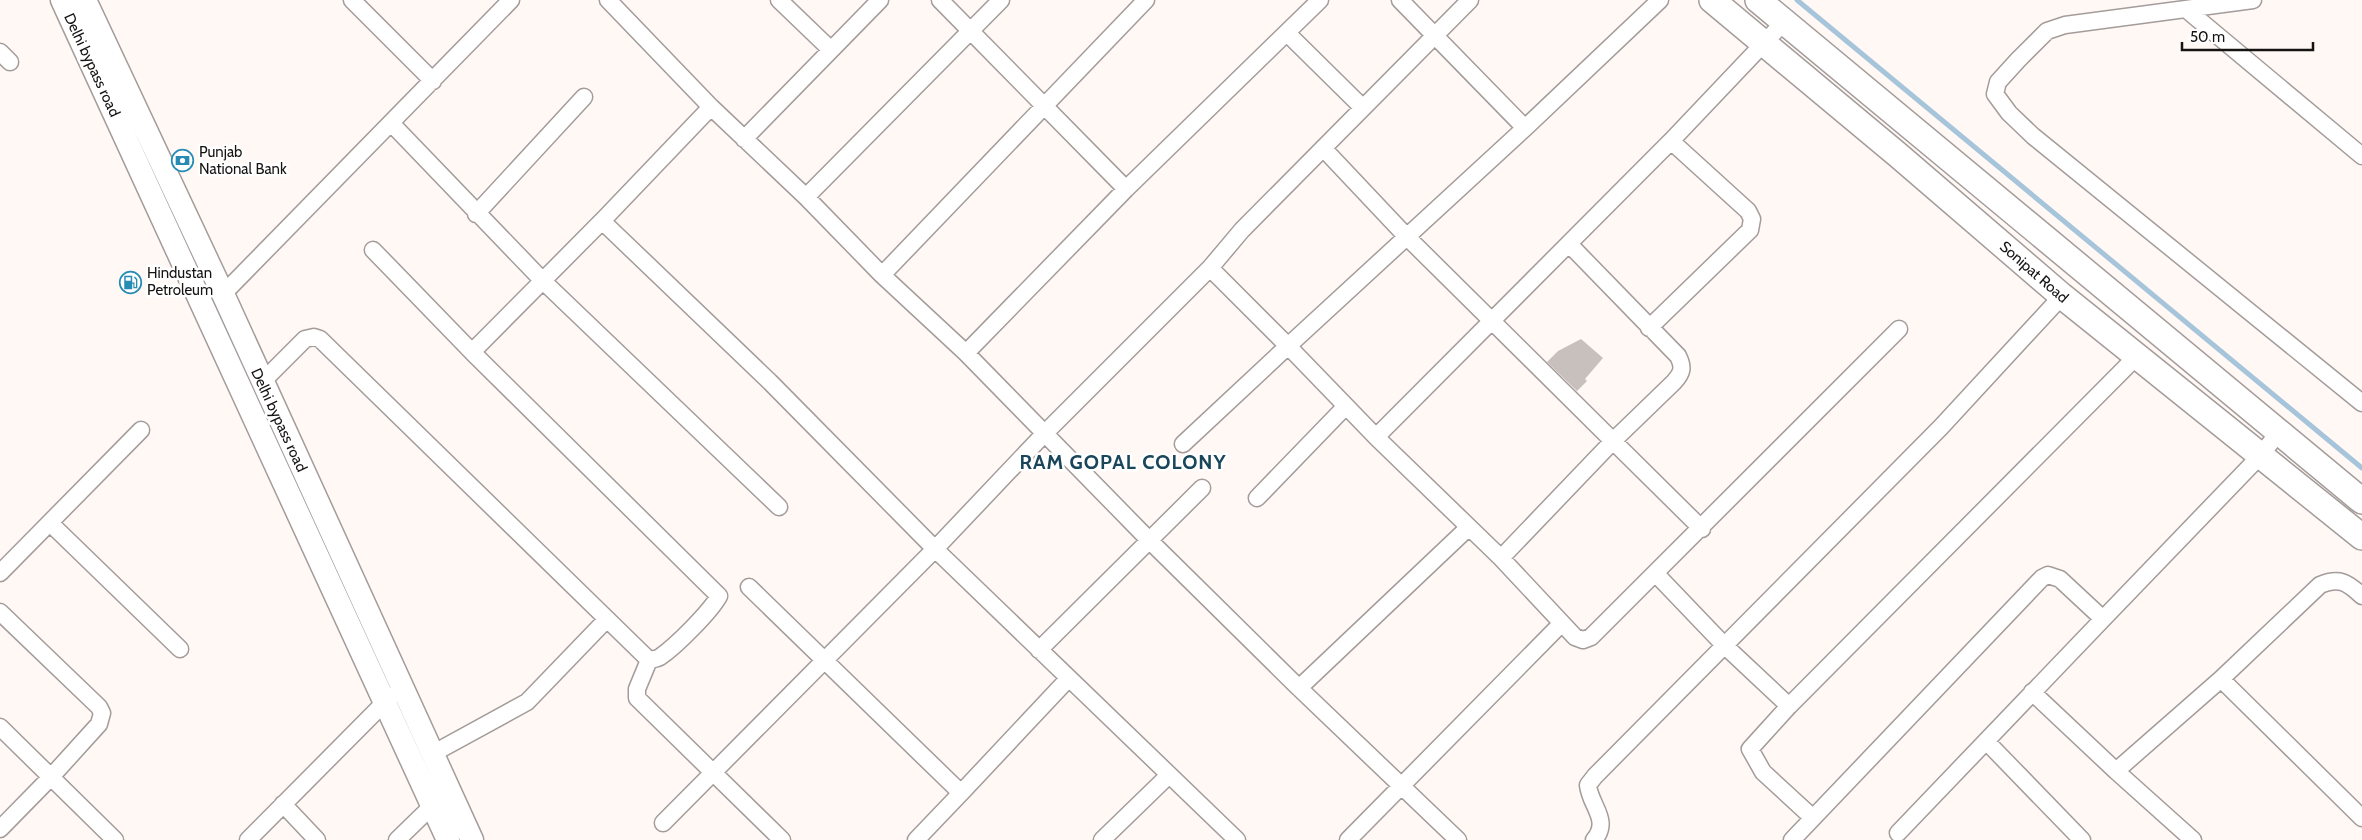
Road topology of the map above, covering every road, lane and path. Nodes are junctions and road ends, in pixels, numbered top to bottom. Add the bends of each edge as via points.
1 (62, 0) edge
2 (85, 0) edge
3 (352, 0) edge
4 (511, 0) edge
5 (608, 0) edge
6 (779, 0) edge
7 (880, 0) edge
8 (940, 0) edge
9 (1001, 0) edge
10 (1146, 0) edge
11 (1320, 0) edge
12 (1400, 0) edge
13 (1470, 0) edge
14 (1660, 0) edge
15 (1712, 0) edge
16 (1758, 0) edge
17 (2254, 0) edge
18 (2187, 10) junction
19 (1784, 22) junction
20 (971, 31) junction
21 (1287, 33) junction
22 (1436, 34) junction
23 (1764, 44) junction
24 (830, 49) junction
25 (433, 81) junction
26 (584, 97) dead end
27 (1046, 106) junction
28 (711, 107) junction
29 (1363, 108) junction
30 (391, 123) junction
31 (1525, 128) junction
32 (149, 136) junction
33 (744, 139) junction
34 (1671, 141) junction
35 (131, 148) junction
36 (1323, 148) junction
37 (2362, 156) edge
38 (1126, 189) junction
39 (806, 196) junction
40 (476, 214) junction
41 (602, 221) junction
42 (1406, 236) junction
43 (1568, 244) junction
44 (373, 250) dead end
45 (1210, 268) junction
46 (882, 275) junction
47 (543, 281) junction
48 (223, 294) junction
49 (2062, 296) junction
50 (1492, 320) junction
51 (1649, 328) junction
52 (1899, 329) dead end
53 (1288, 346) junction
54 (472, 352) junction
55 (966, 353) junction
56 (2136, 357) junction
57 (262, 382) junction
58 (2362, 403) edge
59 (1346, 406) junction
60 (141, 430) dead end
61 (2279, 432) junction
62 (1044, 433) junction
63 (1376, 437) junction
64 (1614, 442) junction
65 (1182, 444) dead end
66 (2260, 456) junction
67 (1202, 488) dead end
68 (1256, 498) dead end
69 (2362, 501) edge
70 (779, 507) dead end
71 (50, 523) junction
72 (1470, 527) junction
73 (1702, 529) junction
74 (2362, 538) edge
75 (1150, 541) junction
76 (935, 549) junction
77 (1501, 558) junction
78 (0, 573) edge
79 (1656, 574) junction
80 (748, 587) dead end
81 (2362, 596) edge
82 (0, 612) edge
83 (607, 619) junction
84 (2103, 619) junction
85 (1562, 623) junction
86 (1724, 645) junction
87 (180, 649) dead end
88 (1039, 650) junction
89 (649, 660) junction
90 (825, 660) junction
91 (1069, 678) junction
92 (2221, 679) junction
93 (401, 685) junction
94 (1299, 688) junction
95 (2032, 692) junction
96 (385, 703) junction
97 (1789, 706) junction
98 (0, 727) edge
99 (1986, 741) junction
100 (432, 754) junction
101 (2116, 772) junction
102 (714, 774) junction
103 (1169, 775) junction
104 (51, 777) junction
105 (1401, 786) junction
106 (961, 793) junction
107 (283, 804) junction
108 (432, 806) junction
109 (1813, 818) junction
110 (2362, 818) edge
111 (663, 823) dead end
112 (0, 829) edge
113 (1898, 833) dead end
114 (115, 840) edge
115 (248, 840) edge
116 (317, 840) edge
117 (397, 840) edge
118 (448, 840) edge
119 (472, 840) edge
120 (782, 840) edge
121 (916, 840) edge
122 (1102, 840) edge
123 (1237, 840) edge
124 (1348, 840) edge
125 (1458, 840) edge
126 (1594, 840) edge
127 (1792, 840) edge
128 (2082, 840) edge
129 (2193, 840) edge

1 - 35 main road, Delhi bypass road
2 - 32 main road, Delhi bypass road
3 - 25 street
4 - 25 street
5 - 28 street
6 - 24 street
7 - 24 street
8 - 20 street
9 - 20 street
10 - 27 street
11 - 21 street
12 - 22 street
13 - 22 street
14 - 31 street
15 - 23 main road, Sonipat Road
16 - 19 main road
17 - 18 street
18 - 37 street
18 - 58 street via 2065,25 2047,32 1998,82 1995,94 2033,136
19 - 23 street
19 - 61 main road
20 - 27 street
20 - 39 street
21 - 29 street
21 - 38 street
22 - 29 street
22 - 31 street
23 - 34 street
23 - 49 main road, Sonipat Road
24 - 33 street
25 - 30 street
26 - 40 street
27 - 38 street
27 - 46 street
28 - 33 street
28 - 41 street
29 - 36 street
30 - 40 street
30 - 48 street
31 - 42 street
32 - 35 main road
32 - 48 main road, Delhi bypass road
33 - 39 street
34 - 43 street
34 - 51 street via 1748,211 1752,219 1750,230
35 - 96 main road, Delhi bypass road
36 - 42 street
36 - 45 street via 1242,230
38 - 55 street
39 - 46 street
40 - 47 street
41 - 47 street
41 - 76 street via 770,382
42 - 50 street
42 - 53 street
43 - 50 street
43 - 51 street
44 - 54 street
45 - 53 street
45 - 62 street
46 - 55 street
47 - 54 street
47 - 70 street
48 - 57 main road, Delhi bypass road
49 - 56 main road, Sonipat Road
49 - 86 street via 1941,427
50 - 63 street
50 - 64 street
51 - 64 street via 1678,356 1681,374
52 - 73 street
53 - 59 street
53 - 65 street
54 - 89 street via 718,596 713,606 667,651 659,658
55 - 62 street
56 - 66 main road, Sonipat Road
56 - 97 street
57 - 83 street via 305,339 320,339
57 - 93 main road, Delhi bypass road
59 - 63 street
59 - 68 street
60 - 71 street
61 - 66 street
61 - 69 main road
62 - 75 street
62 - 76 street
63 - 72 street
64 - 73 street
64 - 77 street
66 - 74 main road, Sonipat Road
66 - 84 street
67 - 75 street
71 - 78 street
71 - 87 street
72 - 77 street
72 - 94 street
73 - 79 street
75 - 88 street
75 - 94 street
76 - 88 street
76 - 90 street
77 - 85 street
79 - 85 street via 1591,637 1583,640 1575,637
79 - 86 street
80 - 90 street
81 - 92 street via 2344,582 2332,580 2320,585
82 - 104 street via 102,713 99,724
83 - 89 street
83 - 100 street via 527,702
84 - 95 street
84 - 109 street via 2060,579 2048,575 2042,578
85 - 105 street
86 - 97 street
86 - 126 street via 1588,785 1589,797 1602,824
88 - 91 street
89 - 102 street via 637,689 637,698
90 - 102 street
90 - 106 street
91 - 103 street
91 - 106 street
92 - 101 street
92 - 110 street
93 - 96 street
93 - 100 main road, Delhi bypass road
94 - 105 street
95 - 99 street
95 - 101 street
96 - 107 street
96 - 108 main road, Delhi bypass road
97 - 109 street via 1750,749 1763,772
98 - 104 street
99 - 113 street
99 - 128 street
100 - 119 main road, Delhi bypass road
101 - 129 street
102 - 111 street
102 - 120 street
103 - 122 street
103 - 123 street
104 - 112 street
104 - 114 street
105 - 124 street
105 - 125 street
106 - 121 street
107 - 115 street
107 - 116 street
108 - 117 street
108 - 118 main road, Delhi bypass road
109 - 127 street

